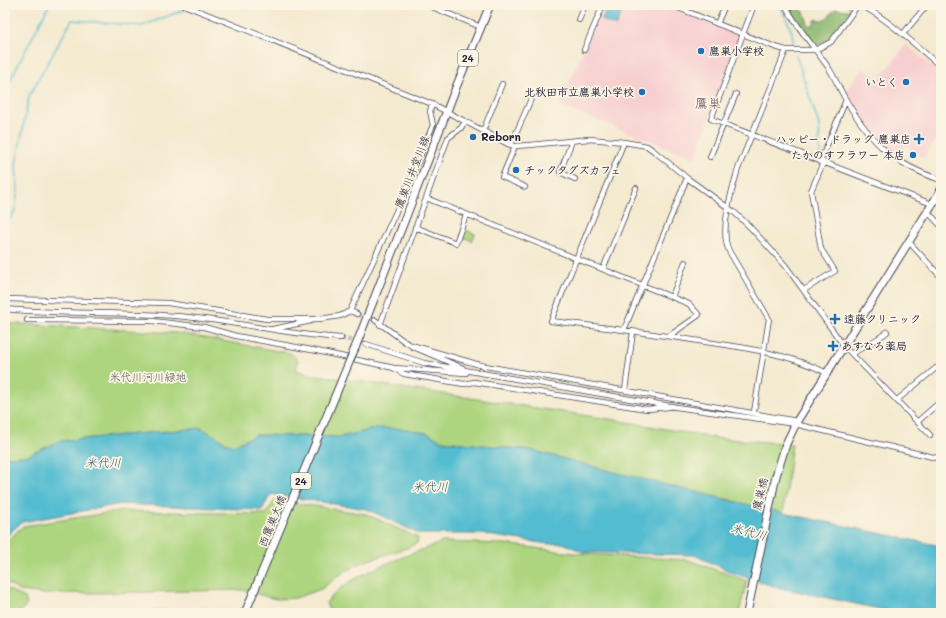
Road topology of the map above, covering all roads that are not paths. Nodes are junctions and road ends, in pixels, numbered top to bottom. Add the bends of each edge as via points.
1 (184, 5) edge
2 (427, 5) edge
3 (490, 5) edge
4 (585, 5) edge
5 (603, 5) edge
6 (671, 5) edge
7 (725, 5) edge
8 (754, 5) edge
9 (785, 5) edge
10 (927, 5) edge
11 (858, 6) edge
12 (579, 20) dead end
13 (717, 24) junction
14 (481, 27) junction
15 (743, 34) junction
16 (903, 34) junction
17 (584, 50) dead end
18 (786, 50) junction
19 (815, 50) junction
20 (941, 67) edge
21 (502, 84) dead end
22 (736, 94) dead end
23 (531, 99) dead end
24 (846, 100) junction
25 (432, 104) junction
26 (447, 111) junction
27 (465, 121) junction
28 (724, 123) junction
29 (483, 131) junction
30 (751, 135) junction
31 (572, 141) junction
32 (624, 142) junction
33 (513, 146) junction
34 (710, 157) dead end
35 (821, 163) junction
36 (687, 178) junction
37 (575, 179) dead end
38 (941, 180) edge
39 (525, 187) dead end
40 (636, 188) dead end
41 (941, 190) edge
42 (426, 198) junction
43 (932, 204) junction
44 (729, 210) junction
45 (927, 211) junction
46 (466, 215) junction
47 (941, 226) edge
48 (414, 227) junction
49 (908, 241) junction
50 (576, 258) junction
51 (685, 262) dead end
52 (603, 269) junction
53 (941, 277) edge
54 (643, 286) junction
55 (804, 290) junction
56 (672, 297) junction
57 (5, 299) edge
58 (5, 308) edge
59 (350, 311) junction
60 (357, 314) tunnel mouth
61 (320, 319) junction
62 (27, 320) dead end
63 (375, 320) tunnel mouth
64 (380, 325) junction
65 (267, 330) junction
66 (624, 330) junction
67 (634, 332) junction
68 (887, 332) dead end
69 (669, 336) junction
70 (341, 338) tunnel mouth
71 (366, 344) tunnel mouth
72 (408, 344) junction
73 (844, 346) junction
74 (355, 348) joint
75 (764, 351) junction
76 (852, 354) junction
77 (394, 368) junction
78 (936, 368) dead end
79 (474, 373) junction
80 (827, 373) junction
81 (625, 390) junction
82 (897, 400) junction
83 (941, 401) edge
84 (676, 407) junction
85 (754, 412) junction
86 (917, 422) junction
87 (795, 424) junction
88 (930, 435) dead end
89 (941, 459) edge
90 (245, 613) edge
91 (746, 613) edge

1 - 25 street
2 - 14 street
3 - 14 main road, 鷹巣川井堂川線 / 24
4 - 12 street
5 - 17 street
6 - 13 street
7 - 13 street
8 - 15 street
9 - 19 street
10 - 16 street
11 - 16 street via 864,7
11 - 19 street via 831,42
13 - 15 street
14 - 26 main road, 鷹巣川井堂川線 / 24
15 - 18 street
15 - 28 street via 711,119
16 - 20 street
18 - 19 street
18 - 30 street
19 - 24 street
21 - 29 street
22 - 28 street
23 - 33 street
24 - 35 street
24 - 38 street via 869,136 885,152 918,172
25 - 26 street
25 - 59 street via 430,111 433,125 400,204
26 - 27 street
26 - 74 main road, 鷹巣川井堂川線 / 24
27 - 29 street
27 - 42 street via 461,128 448,138
28 - 30 street
28 - 34 street
29 - 33 street
30 - 35 street
30 - 44 street via 733,187
31 - 32 street via 589,139
31 - 33 street
31 - 37 street via 560,172
32 - 36 street via 647,146
32 - 50 street
33 - 39 street via 502,177
35 - 43 street
35 - 55 street via 811,191 821,249 835,271
36 - 44 street
36 - 54 street
40 - 52 street
41 - 43 main road, 鷹巣橋
42 - 46 street
42 - 48 street
43 - 45 main road, 鷹巣橋
44 - 55 street via 768,245
44 - 75 street via 724,235 725,244 769,319
45 - 47 street
45 - 49 main road, 鷹巣橋
46 - 48 street via 456,243
46 - 50 street
48 - 64 street
49 - 53 street
49 - 73 main road, 鷹巣橋
50 - 52 street
50 - 66 street via 551,321
51 - 56 street
52 - 54 street
54 - 56 street
54 - 66 street
55 - 73 street
56 - 69 street via 689,304 698,315
57 - 61 street via 157,302 256,318
58 - 65 street via 154,314
59 - 60 street
59 - 61 street via 340,316
61 - 65 street
62 - 77 street via 152,321 204,327 236,336
63 - 64 street
64 - 72 street
65 - 70 street
66 - 67 street
67 - 69 street
67 - 81 street
68 - 76 street
69 - 75 street
71 - 79 street via 424,363
72 - 79 street via 416,350
72 - 81 street via 480,365
73 - 76 street
73 - 80 main road, 鷹巣橋
74 - 90 main road, 西鷹巣大橋 / 24, bridge
75 - 80 street via 809,364
75 - 85 street
76 - 82 street
77 - 79 street
77 - 84 street via 404,374 464,384 474,382 592,402 647,409
78 - 82 street
79 - 84 street
80 - 87 main road, 鷹巣橋
81 - 85 street
82 - 86 street
83 - 86 street
84 - 87 street
85 - 87 street
86 - 88 street
87 - 89 street
87 - 91 main road, 鷹巣橋 via 776,476

